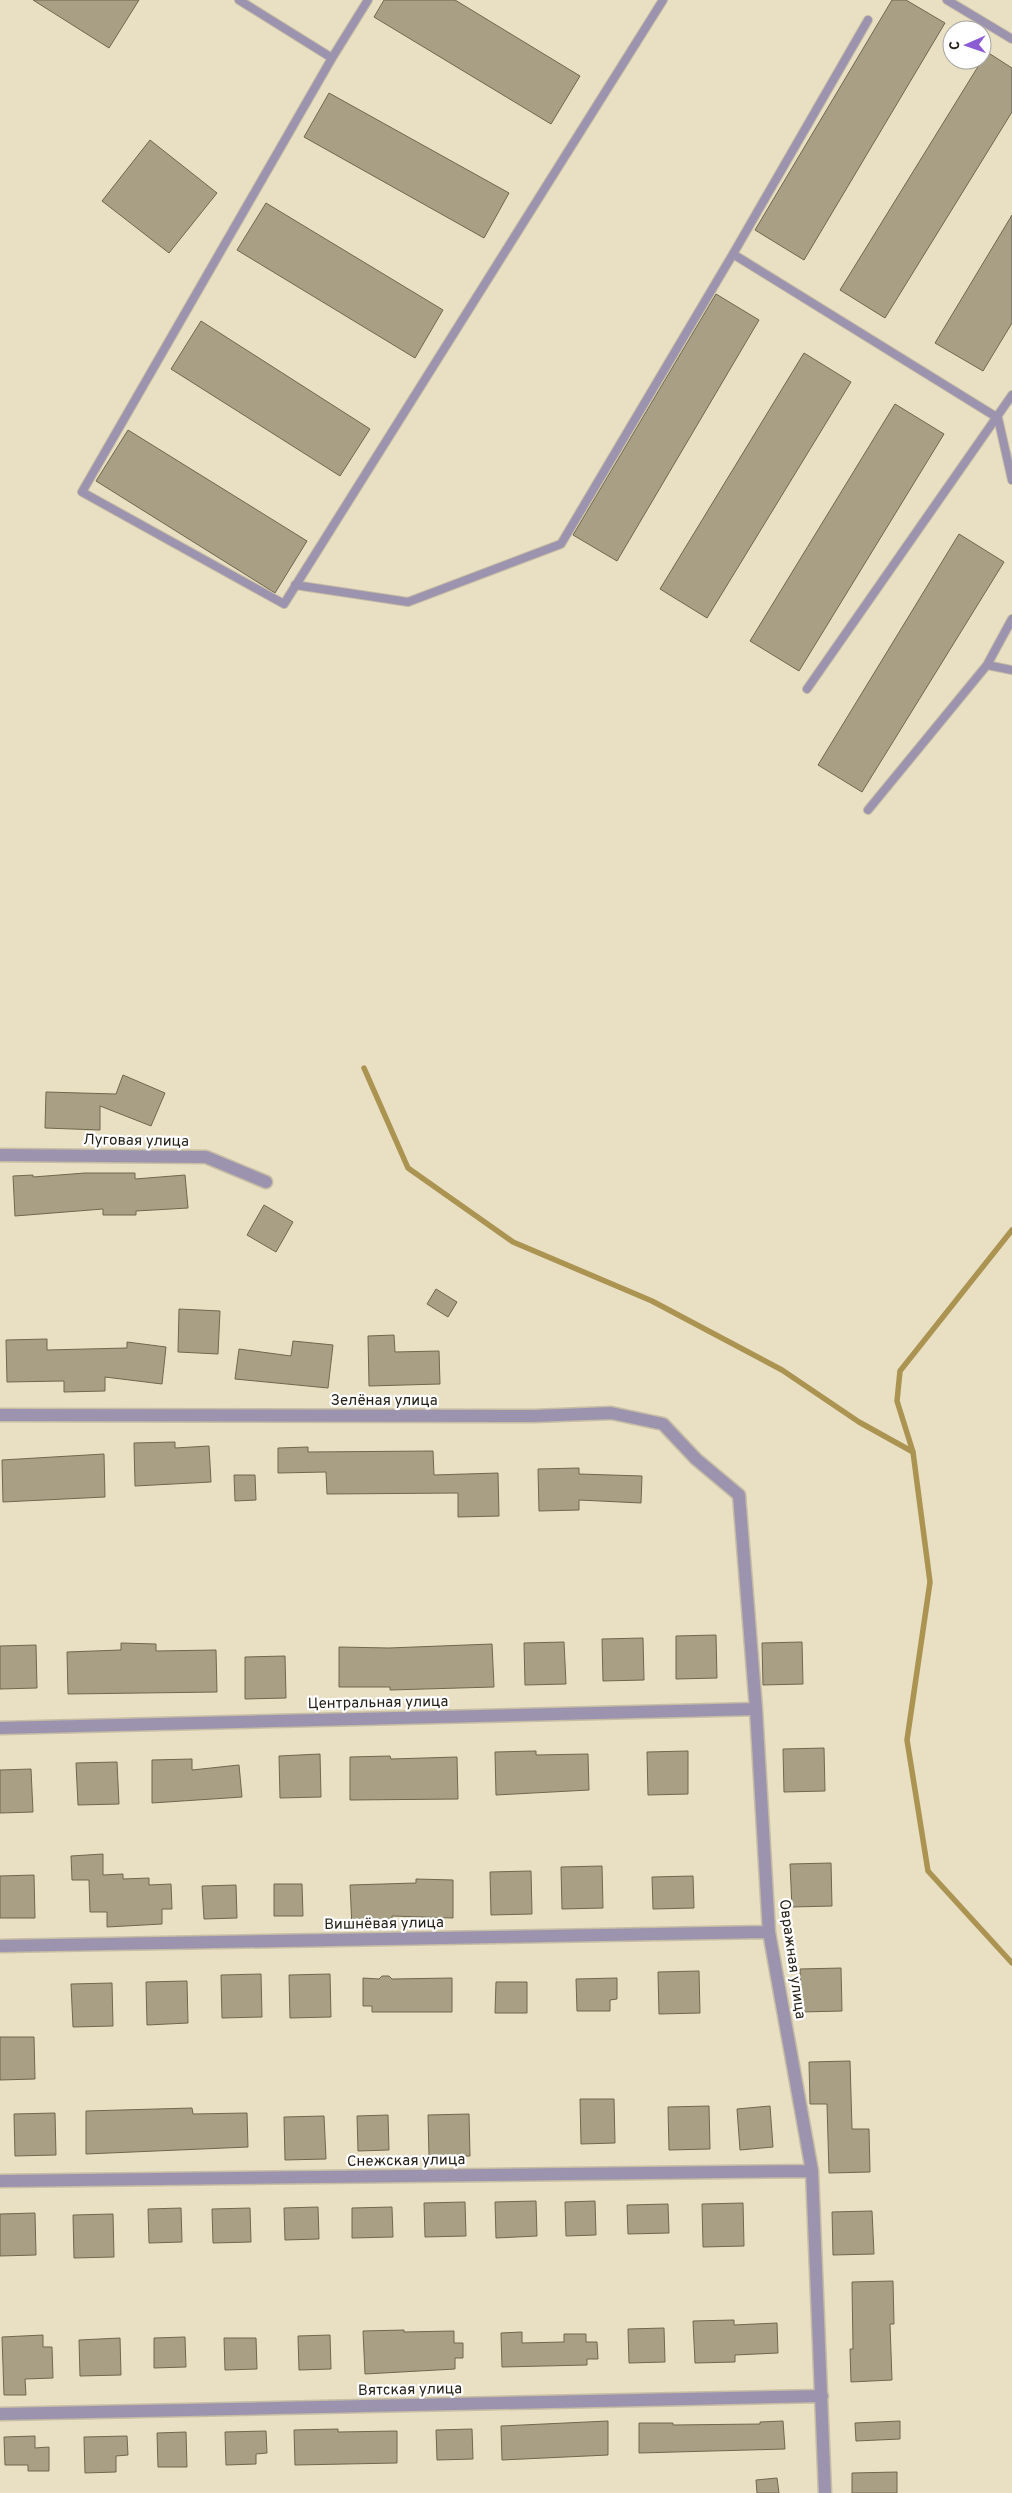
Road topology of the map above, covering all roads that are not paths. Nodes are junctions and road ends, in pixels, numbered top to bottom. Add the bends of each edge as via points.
1 (239, 0) edge
2 (368, 0) edge
3 (663, 0) edge
4 (947, 0) edge
5 (868, 20) dead end
6 (1012, 39) edge
7 (332, 58) junction
8 (733, 254) junction
9 (1012, 395) edge
10 (998, 418) junction
11 (1012, 480) edge
12 (296, 585) junction
13 (1012, 619) edge
14 (987, 664) junction
15 (1012, 670) edge
16 (807, 689) dead end
17 (868, 810) dead end
18 (0, 1155) edge
19 (266, 1182) dead end
20 (0, 1415) edge
21 (739, 1495) joint
22 (756, 1709) junction
23 (0, 1728) edge
24 (769, 1932) junction
25 (0, 1946) edge
26 (812, 2172) junction
27 (0, 2182) edge
28 (822, 2396) junction
29 (0, 2414) edge
30 (824, 2493) edge

1 - 7 lane
2 - 7 lane
3 - 12 lane
4 - 6 lane
5 - 8 lane
7 - 12 lane via 82,492 284,604
8 - 10 lane
8 - 12 lane via 561,544 408,602
9 - 10 lane
10 - 11 lane
10 - 16 lane
13 - 14 lane
14 - 15 lane
14 - 17 lane
18 - 19 street, Луговая улица via 206,1157
20 - 21 street, Зелёная улица via 534,1416 612,1413 663,1424 696,1459
21 - 22 street, Овражная улица
22 - 23 street, Центральная улица
22 - 24 street, Овражная улица
24 - 25 street, Вишнёвая улица
24 - 26 street, Овражная улица
26 - 27 street, Снежская улица
26 - 28 street, Овражная улица
28 - 29 street, Вятская улица
28 - 30 street, Овражная улица

